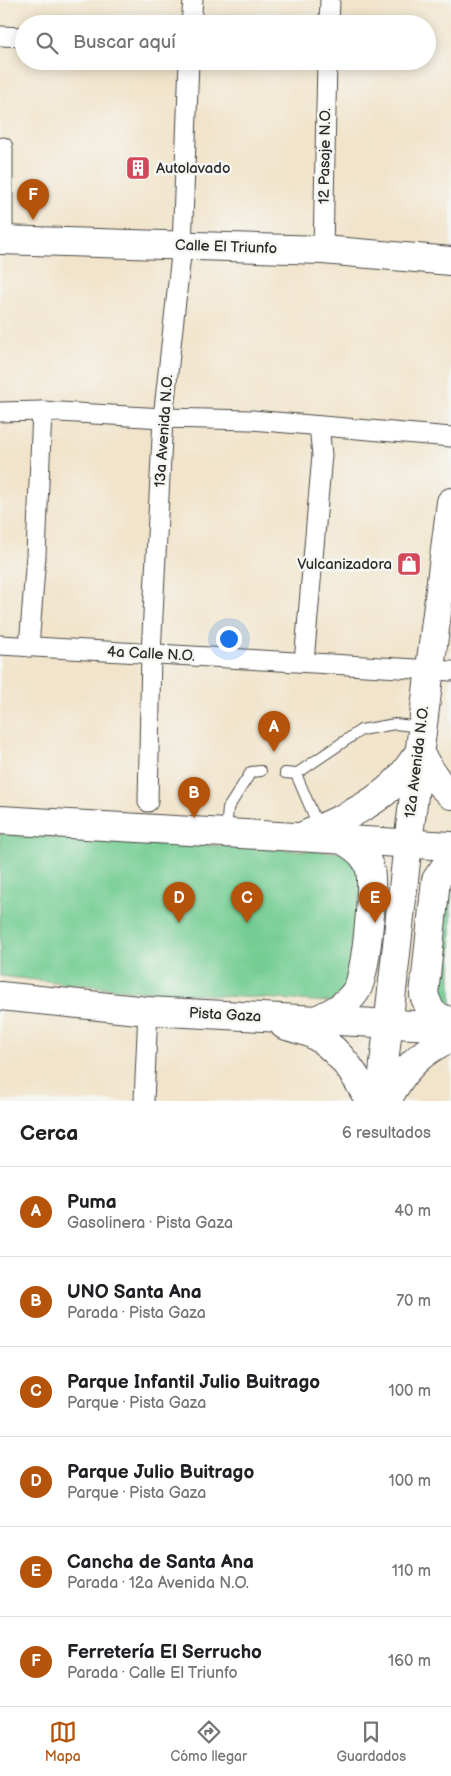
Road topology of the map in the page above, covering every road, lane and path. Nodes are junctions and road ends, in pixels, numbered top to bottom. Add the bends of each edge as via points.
1 (193, 0) edge
2 (330, 0) edge
3 (192, 15) edge
4 (329, 15) edge
5 (0, 36) edge
6 (15, 37) edge
7 (189, 70) edge
8 (327, 70) edge
9 (3, 147) dead end
10 (1, 240) edge
11 (182, 246) junction
12 (323, 250) junction
13 (451, 261) edge
14 (42, 410) junction
15 (0, 412) edge
16 (163, 418) junction
17 (319, 426) junction
18 (451, 437) edge
19 (451, 502) edge
20 (449, 537) edge
21 (0, 645) edge
22 (30, 647) junction
23 (151, 654) junction
24 (304, 662) junction
25 (440, 670) edge
26 (420, 740) junction
27 (261, 771) dead end
28 (451, 795) edge
29 (148, 802) dead end
30 (0, 820) edge
31 (227, 821) junction
32 (321, 835) junction
33 (408, 843) junction
34 (451, 846) edge
35 (451, 864) edge
36 (0, 996) edge
37 (148, 1011) junction
38 (253, 1016) junction
39 (316, 1020) junction
40 (451, 1022) edge
41 (388, 1024) junction
42 (451, 1027) edge
43 (451, 1038) edge
44 (144, 1101) edge
45 (369, 1101) edge
46 (380, 1101) edge
47 (387, 1101) edge

1 - 3 street
2 - 4 street
5 - 6 street
7 - 11 street, 13a Avenida N.O.
8 - 12 street, 12 Pasaje N.O.
9 - 10 street
10 - 11 main road, Calle El Triunfo
11 - 12 main road, Calle El Triunfo
11 - 16 street, 13a Avenida N.O.
12 - 13 main road, Calle El Triunfo
14 - 15 street
14 - 16 street
14 - 22 street
16 - 17 street via 252,420
16 - 23 street, 13a Avenida N.O.
17 - 18 street
17 - 24 street via 322,456
19 - 20 main road, 12a Avenida N.O.
20 - 25 main road, 12a Avenida N.O.
21 - 22 street, 4a Calle N.O.
22 - 23 street, 4a Calle N.O.
23 - 24 street, 4a Calle N.O.
23 - 29 street, 13a Avenida N.O.
24 - 25 street, 4a Calle N.O.
25 - 26 main road, 12a Avenida N.O.
26 - 28 main road via 438,782
26 - 32 main road via 394,785
26 - 32 lane via 395,724 361,730 291,773
26 - 33 main road, 12a Avenida N.O.
27 - 31 lane via 251,772
30 - 31 main road
31 - 32 main road
32 - 33 main road
32 - 39 main road via 363,854 370,870 365,963 358,990 346,1003
33 - 34 main road
33 - 41 main road, 12a Avenida N.O.
35 - 40 main road via 436,880 424,995 432,1014
36 - 37 main road, Pista Gaza
37 - 38 main road, Pista Gaza
37 - 44 street
38 - 39 main road, Pista Gaza
38 - 45 main road via 310,1033 328,1045 344,1060
39 - 41 main road, Pista Gaza
41 - 42 main road, Pista Gaza
41 - 46 main road, 12a Avenida N.O.
43 - 47 main road via 434,1045 415,1059

